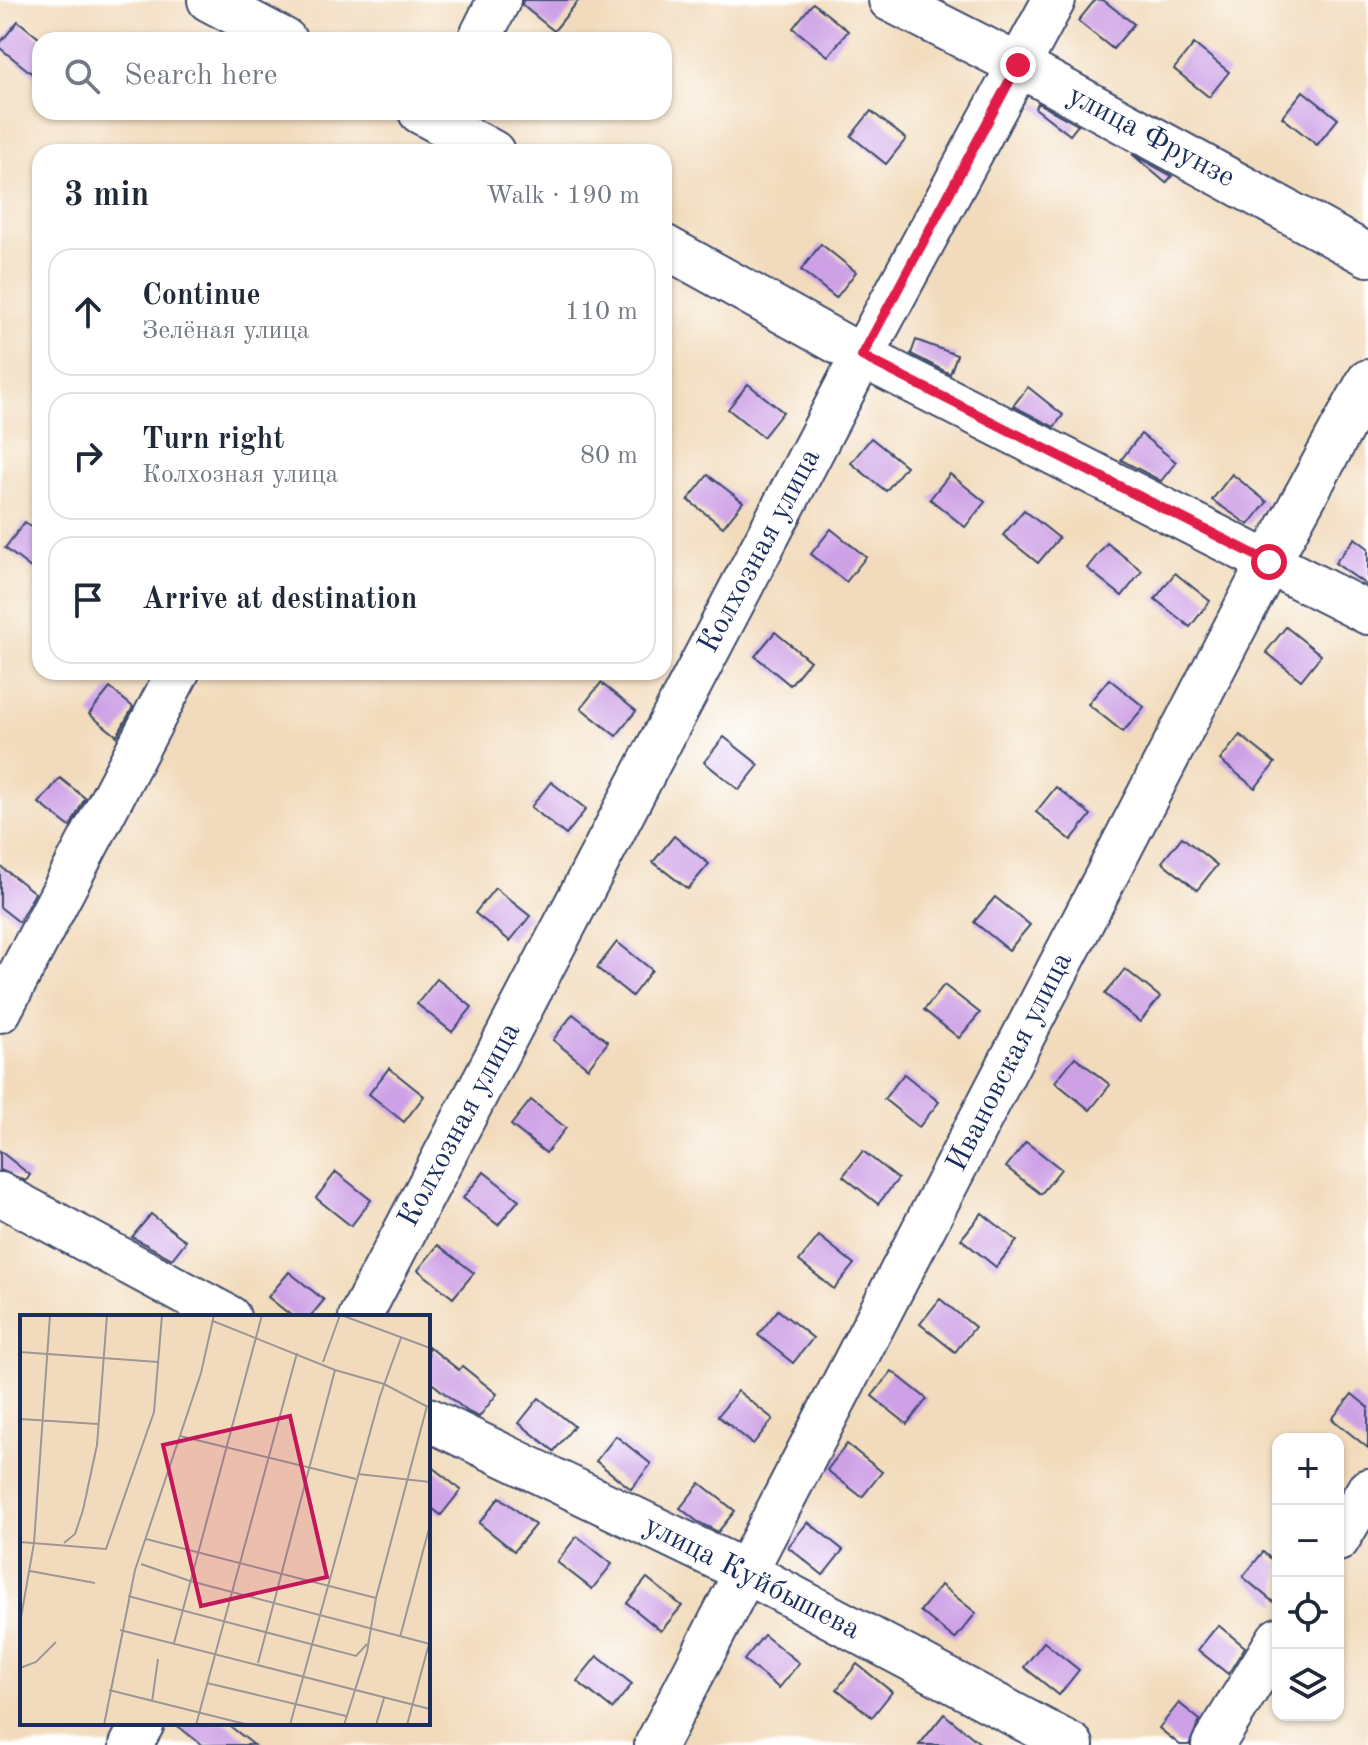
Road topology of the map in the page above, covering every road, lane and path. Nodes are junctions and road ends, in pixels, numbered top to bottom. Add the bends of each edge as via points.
1 (209, 0) edge
2 (499, 0) edge
3 (890, 0) edge
4 (1054, 0) edge
5 (270, 32) edge
6 (483, 32) edge
7 (1018, 65) junction
8 (432, 124) edge
9 (476, 144) edge
10 (672, 250) edge
11 (1368, 255) edge
12 (862, 356) junction
13 (1368, 381) edge
14 (1269, 562) junction
15 (1368, 613) edge
16 (174, 680) edge
17 (0, 1011) edge
18 (0, 1194) edge
19 (225, 1315) edge
20 (361, 1315) edge
21 (430, 1420) edge
22 (1368, 1490) edge
23 (1344, 1530) edge
24 (746, 1572) junction
25 (1272, 1649) edge
26 (142, 1725) edge
27 (131, 1745) edge
28 (656, 1745) edge
29 (1072, 1745) edge
30 (1213, 1745) edge

1 - 5 street
2 - 6 street
3 - 7 street, улица Фрунзе
4 - 7 street, Колхозная улица
7 - 11 street, улица Фрунзе
7 - 12 street, Колхозная улица
8 - 9 street
10 - 12 street
12 - 14 street
12 - 20 street, Колхозная улица
13 - 14 street, Ивановская улица
14 - 15 street
14 - 24 street, Ивановская улица
16 - 17 street
18 - 19 street
21 - 24 street, улица Куйбышева
22 - 23 street
24 - 28 street, Ивановская улица
24 - 29 street, улица Куйбышева
25 - 30 street
26 - 27 street

